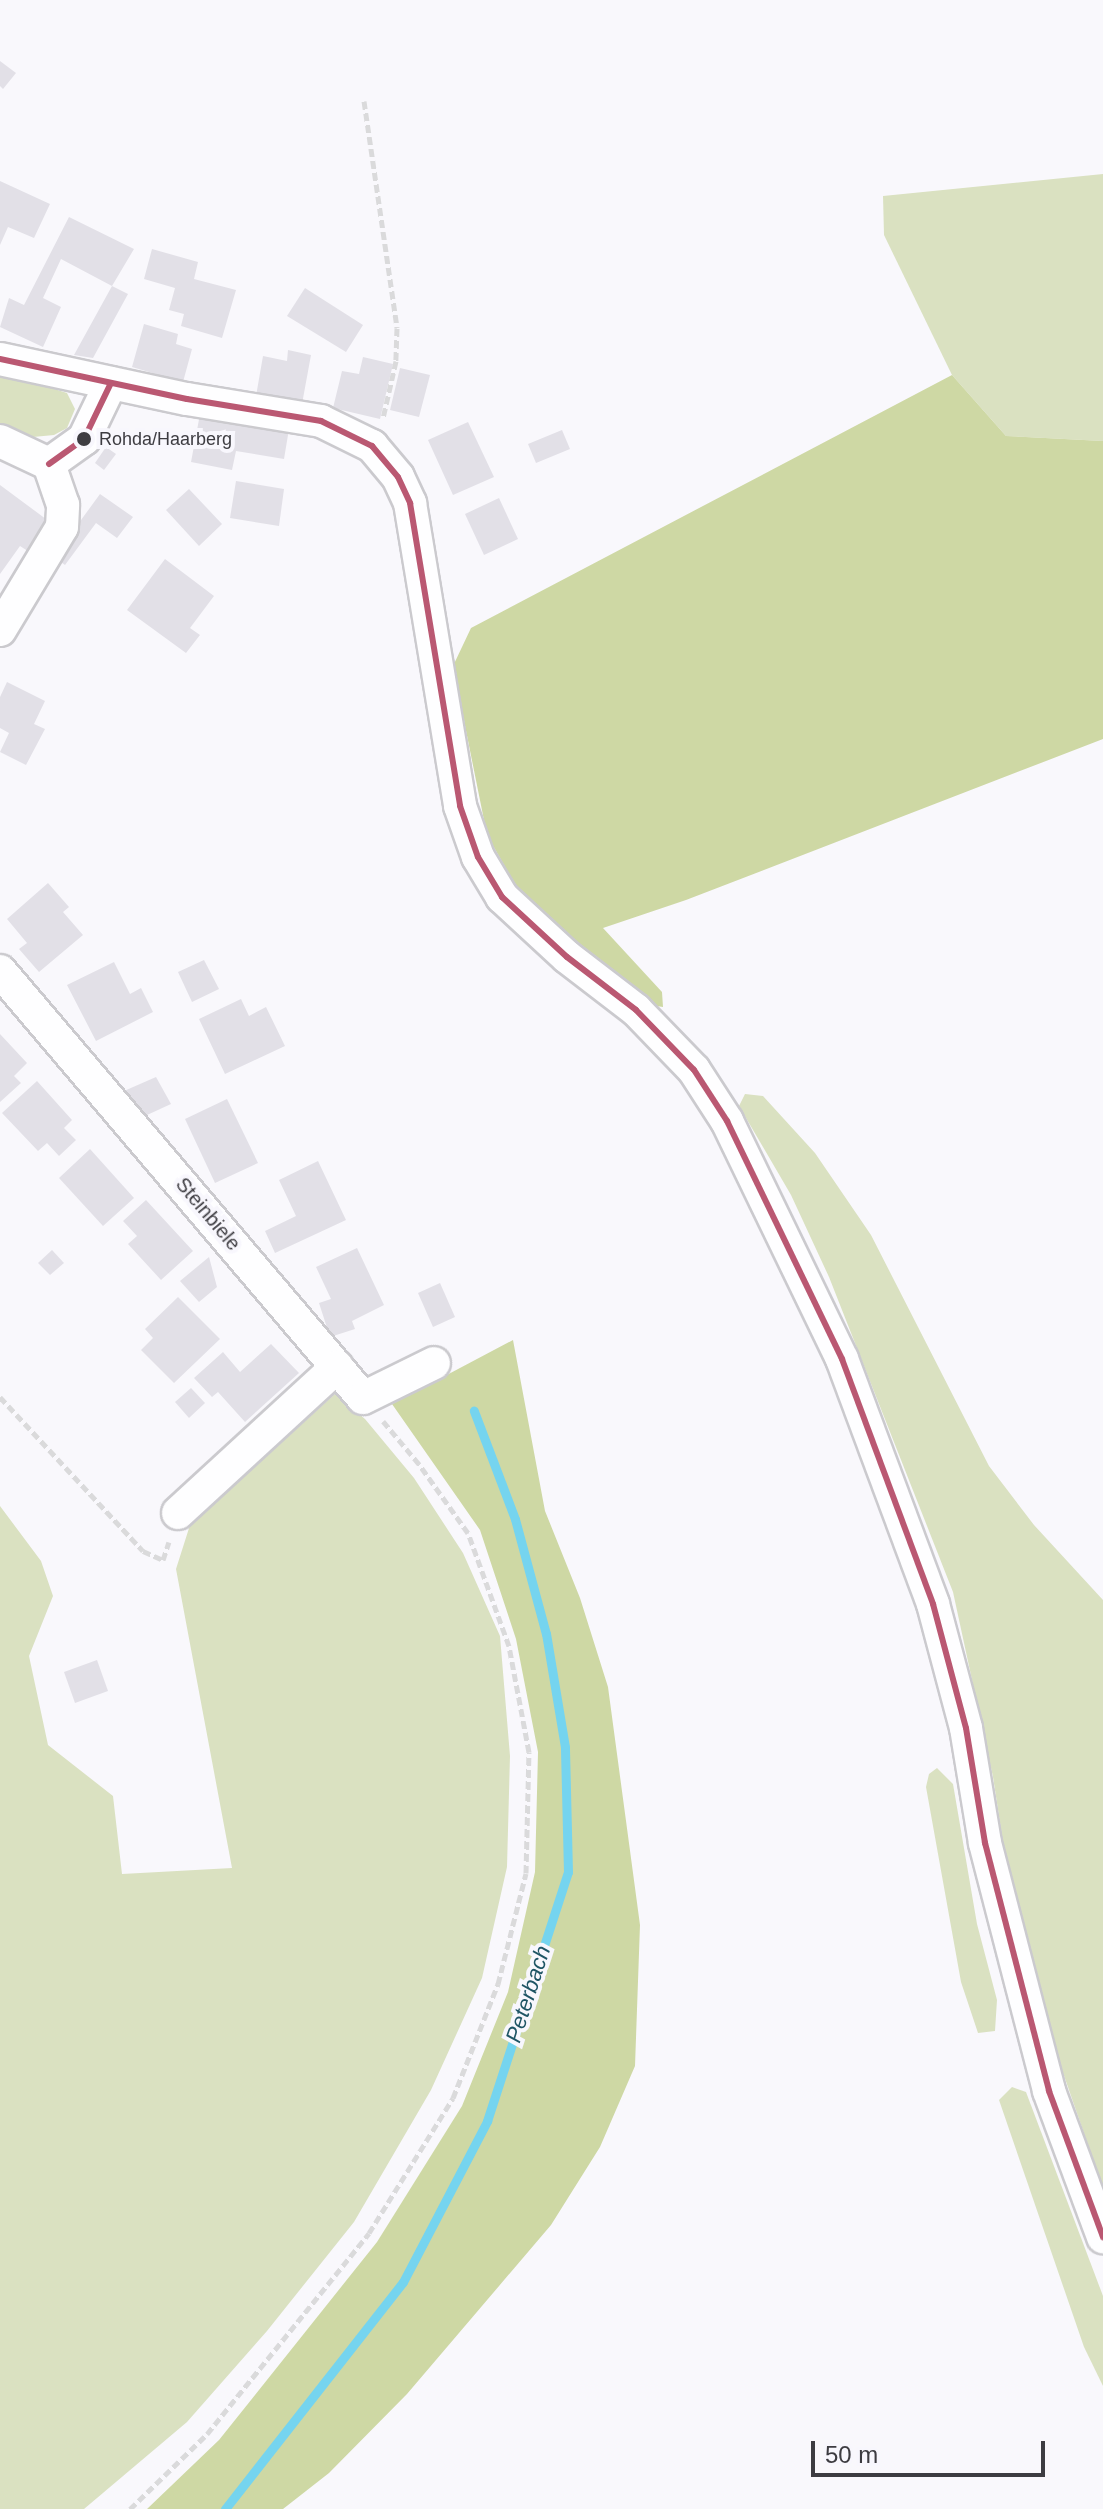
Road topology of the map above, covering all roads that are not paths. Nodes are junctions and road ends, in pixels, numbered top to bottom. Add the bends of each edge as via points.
1 (0, 359) edge
2 (111, 383) junction
3 (0, 441) edge
4 (49, 464) junction
5 (0, 630) edge
6 (0, 971) edge
7 (434, 1363) dead end
8 (337, 1367) junction
9 (178, 1513) dead end
10 (1103, 2237) edge

1 - 2 street
2 - 4 street via 84,439
2 - 10 street via 321,421 372,446 398,477 410,503 460,806 478,857 502,897 636,1010 694,1070 727,1121 842,1359 933,1604 966,1728 985,1843 1049,2091
3 - 4 street
4 - 5 street via 63,505 62,527
6 - 8 street, Steinbiele
7 - 8 street, Steinbiele via 363,1398
8 - 9 street

